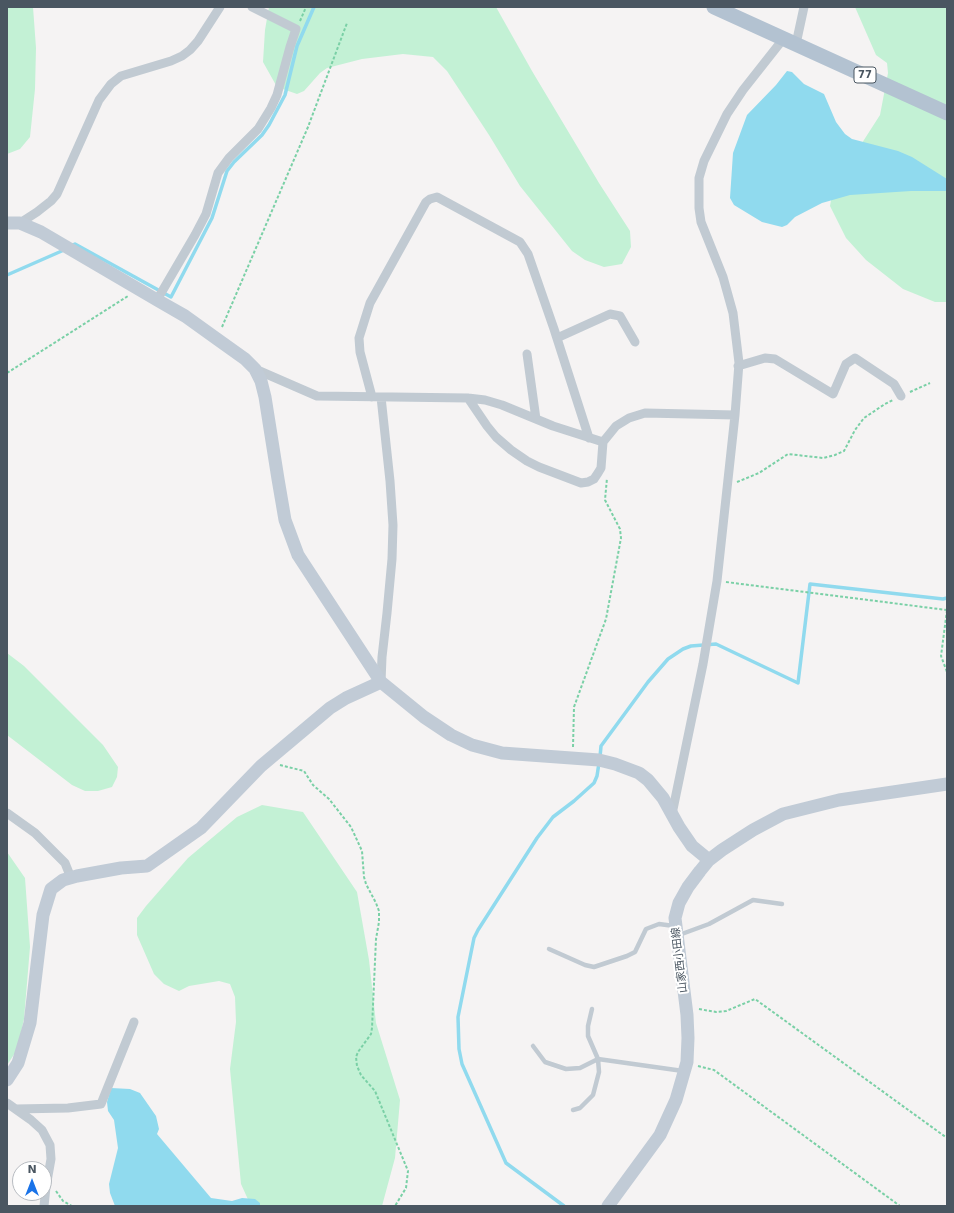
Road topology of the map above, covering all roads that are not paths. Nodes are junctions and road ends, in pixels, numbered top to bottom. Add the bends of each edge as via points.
1 (220, 7) edge
2 (252, 7) edge
3 (714, 7) edge
4 (804, 7) edge
5 (790, 41) junction
6 (947, 113) edge
7 (14, 223) edge
8 (157, 300) junction
9 (557, 338) junction
10 (635, 342) dead end
11 (527, 354) dead end
12 (738, 366) junction
13 (255, 369) junction
14 (901, 396) road end
15 (377, 397) junction
16 (468, 398) junction
17 (735, 415) junction
18 (536, 419) junction
19 (589, 438) junction
20 (603, 442) junction
21 (381, 682) junction
22 (947, 784) edge
23 (7, 813) edge
24 (672, 814) junction
25 (709, 860) junction
26 (71, 878) junction
27 (782, 904) dead end
28 (677, 931) junction
29 (549, 948) dead end
30 (592, 1009) dead end
31 (134, 1022) dead end
32 (533, 1046) dead end
33 (598, 1059) junction
34 (686, 1067) junction
35 (7, 1080) edge
36 (7, 1103) edge
37 (16, 1109) junction
38 (572, 1110) dead end
39 (44, 1206) edge
40 (608, 1206) edge

1 - 7 street via 198,41 182,56 171,62 121,76 111,84 100,100 57,194 37,212
2 - 8 street via 296,29 277,94 258,129 228,158 220,170 206,214
3 - 5 main road, 77
4 - 5 street
5 - 6 main road, 77
5 - 12 street via 743,90 726,114 704,161 699,178 701,222 723,277 733,313
7 - 8 street via 41,232
8 - 13 street via 185,316
9 - 10 street via 610,314 620,316
9 - 15 street via 528,254 520,242 437,197 430,199 370,303 359,338 360,352
9 - 19 street
11 - 18 street
12 - 14 street via 765,358 775,359 834,394 846,364 855,358 894,384
12 - 17 street
13 - 15 street via 317,396
13 - 21 street via 266,398 285,520 298,555
15 - 16 street
15 - 21 street via 390,481 393,525
16 - 18 street via 486,400
16 - 20 street via 496,437 511,450 539,467 581,483 588,482 598,474 601,468
17 - 20 street via 645,413 616,426
17 - 24 street via 717,581
18 - 19 street
19 - 20 street
21 - 24 street via 424,717 472,745 502,753 616,764 639,773 657,789
21 - 26 street via 330,708 268,761 201,828 147,866 121,868
22 - 25 street, 山家西小田線 via 840,800 783,814 753,830
23 - 26 street via 35,833 65,863
24 - 25 street via 692,846
25 - 28 street, 山家西小田線 via 679,903 675,918
26 - 35 street via 63,880 51,889 43,915 30,1023 18,1063
27 - 28 lane via 753,900 709,924
28 - 29 lane via 659,924 646,929 635,952 594,967
28 - 34 street, 山家西小田線 via 688,1038
30 - 33 lane via 588,1036
31 - 37 street via 101,1104 68,1108
32 - 33 lane via 545,1062 566,1069 580,1068
33 - 34 lane
33 - 38 lane via 599,1072 593,1095 580,1108
34 - 40 street, 山家西小田線 via 676,1100 660,1135
36 - 37 street
37 - 39 street via 42,1130 50,1145 51,1159

